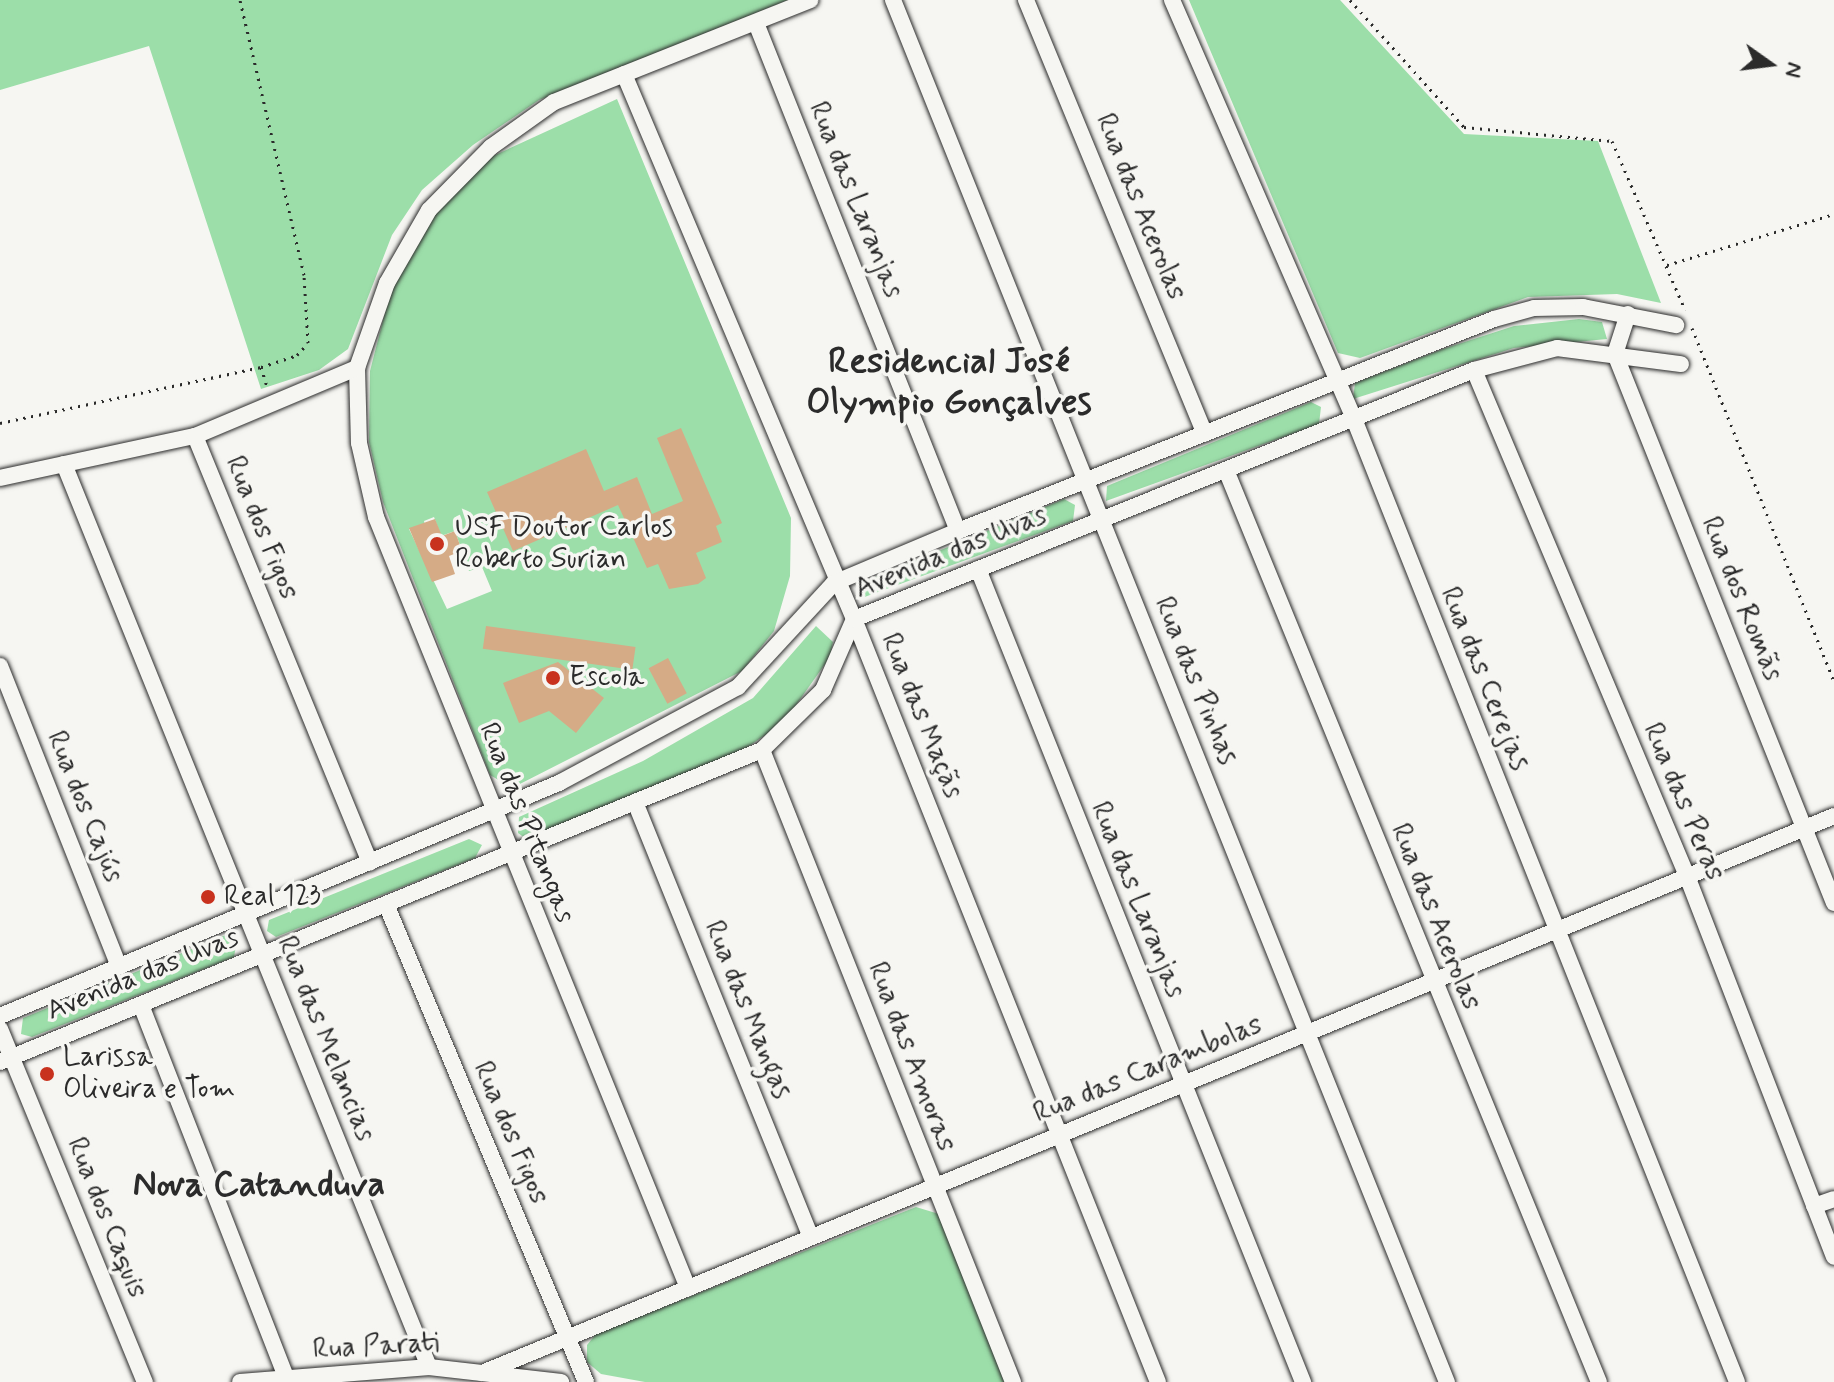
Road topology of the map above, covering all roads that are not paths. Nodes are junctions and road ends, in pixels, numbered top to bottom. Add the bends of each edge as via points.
1 (810, 0) edge
2 (893, 0) edge
3 (1026, 0) edge
4 (1172, 0) edge
5 (756, 23) junction
6 (624, 74) junction
7 (1628, 314) junction
8 (1676, 325) dead end
9 (1615, 354) junction
10 (1681, 364) dead end
11 (357, 368) junction
12 (1474, 370) junction
13 (1338, 381) junction
14 (1354, 419) junction
15 (1205, 434) junction
16 (195, 436) junction
17 (64, 464) junction
18 (1226, 470) junction
19 (0, 478) edge
20 (1085, 482) junction
21 (1101, 520) junction
22 (958, 531) junction
23 (978, 569) junction
24 (834, 583) junction
25 (854, 619) junction
26 (0, 666) edge
27 (762, 750) junction
28 (635, 802) junction
29 (492, 811) junction
30 (1834, 816) edge
31 (1805, 828) junction
32 (511, 853) junction
33 (370, 862) junction
34 (1687, 876) junction
35 (1834, 903) edge
36 (386, 904) junction
37 (246, 913) junction
38 (1556, 930) junction
39 (263, 954) junction
40 (119, 967) junction
41 (1433, 981) junction
42 (141, 1005) junction
43 (0, 1016) edge
44 (0, 1029) edge
45 (1309, 1032) junction
46 (6, 1060) edge
47 (1182, 1084) junction
48 (1059, 1135) junction
49 (934, 1186) junction
50 (1834, 1199) edge
51 (1814, 1206) junction
52 (811, 1237) junction
53 (1834, 1257) edge
54 (688, 1288) junction
55 (567, 1338) junction
56 (429, 1367) junction
57 (482, 1373) junction
58 (288, 1380) edge
59 (145, 1382) edge
60 (240, 1382) edge
61 (561, 1382) edge
62 (586, 1382) edge
63 (1013, 1382) edge
64 (1158, 1382) edge
65 (1303, 1382) edge
66 (1447, 1382) edge
67 (1599, 1382) edge
68 (1737, 1382) edge

1 - 5 street, Rua das Pitangas
2 - 20 street, Rua das Pinhas
3 - 15 street, Rua das Acerolas
4 - 13 street, Rua das Cerejas
5 - 6 street, Rua das Pitangas
5 - 22 street, Rua das Laranjas
6 - 11 street, Rua das Pitangas via 554,102 491,147 429,210 387,283
6 - 24 street, Rua das Maçãs
7 - 8 street, Avenida das Uvas
7 - 9 street
7 - 13 street, Avenida das Uvas via 1534,308
9 - 10 street, Avenida das Uvas
9 - 12 street, Avenida das Uvas via 1557,348
9 - 31 street, Rua dos Romãs
11 - 16 street
11 - 29 street, Rua das Pitangas via 359,443 376,517
12 - 14 street, Avenida das Uvas
12 - 34 street, Rua das Peras
13 - 14 street, Rua das Cerejas
13 - 15 street, Avenida das Uvas
14 - 18 street, Avenida das Uvas
14 - 38 street, Rua das Cerejas
15 - 20 street, Avenida das Uvas
16 - 17 street
16 - 33 street, Rua dos Figos
17 - 19 street
17 - 37 street, Rua das Melancias
18 - 21 street, Avenida das Uvas
18 - 41 street, Rua das Acerolas
20 - 21 street, Rua das Pinhas
20 - 22 street, Avenida das Uvas
21 - 23 street, Avenida das Uvas
21 - 45 street, Rua das Pinhas
22 - 24 street, Avenida das Uvas
23 - 25 street, Avenida das Uvas
23 - 47 street, Rua das Laranjas
24 - 25 street, Rua das Maçãs
24 - 29 street, Avenida das Uvas via 738,687
25 - 27 street, Avenida das Uvas via 823,690
25 - 48 street, Rua das Maçãs
26 - 40 street, Rua dos Cajús
27 - 28 street, Avenida das Uvas
27 - 49 street, Rua das Amoras
28 - 32 street, Avenida das Uvas
28 - 52 street, Rua das Mangas
29 - 32 street, Rua das Pitangas
29 - 33 street, Avenida das Uvas
30 - 31 street, Rua das Carambolas
31 - 34 street, Rua das Carambolas
31 - 35 street, Rua dos Romãs
32 - 36 street, Avenida das Uvas
32 - 54 street, Rua das Pitangas
33 - 37 street, Avenida das Uvas
34 - 38 street, Rua das Carambolas
34 - 51 street, Rua das Peras
36 - 39 street, Avenida das Uvas
36 - 55 street, Rua dos Figos
37 - 39 street, Rua das Melancias
37 - 40 street, Avenida das Uvas
38 - 41 street, Rua das Carambolas
38 - 68 street, Rua das Cerejas
39 - 42 street, Avenida das Uvas
39 - 56 street, Rua das Melancias
40 - 43 street, Avenida das Uvas
41 - 45 street, Rua das Carambolas
41 - 67 street, Rua das Acerolas
42 - 46 street, Avenida das Uvas
42 - 58 street
44 - 46 street, Rua dos Caquis
45 - 47 street, Rua das Carambolas
45 - 66 street, Rua das Pinhas
46 - 59 street, Rua dos Caquis
47 - 48 street, Rua das Carambolas
47 - 65 street, Rua das Laranjas
48 - 49 street, Rua das Carambolas
48 - 64 street, Rua das Maçãs
49 - 52 street, Rua das Carambolas
49 - 63 street, Rua das Amoras
50 - 51 street
51 - 53 street, Rua das Peras
52 - 54 street, Rua das Carambolas
54 - 55 street, Rua das Carambolas
55 - 57 street, Rua das Carambolas
55 - 62 street, Rua dos Figos
56 - 57 street, Rua Parati
56 - 58 street, Rua Parati
57 - 61 street, Rua Parati
58 - 60 street, Rua Parati

